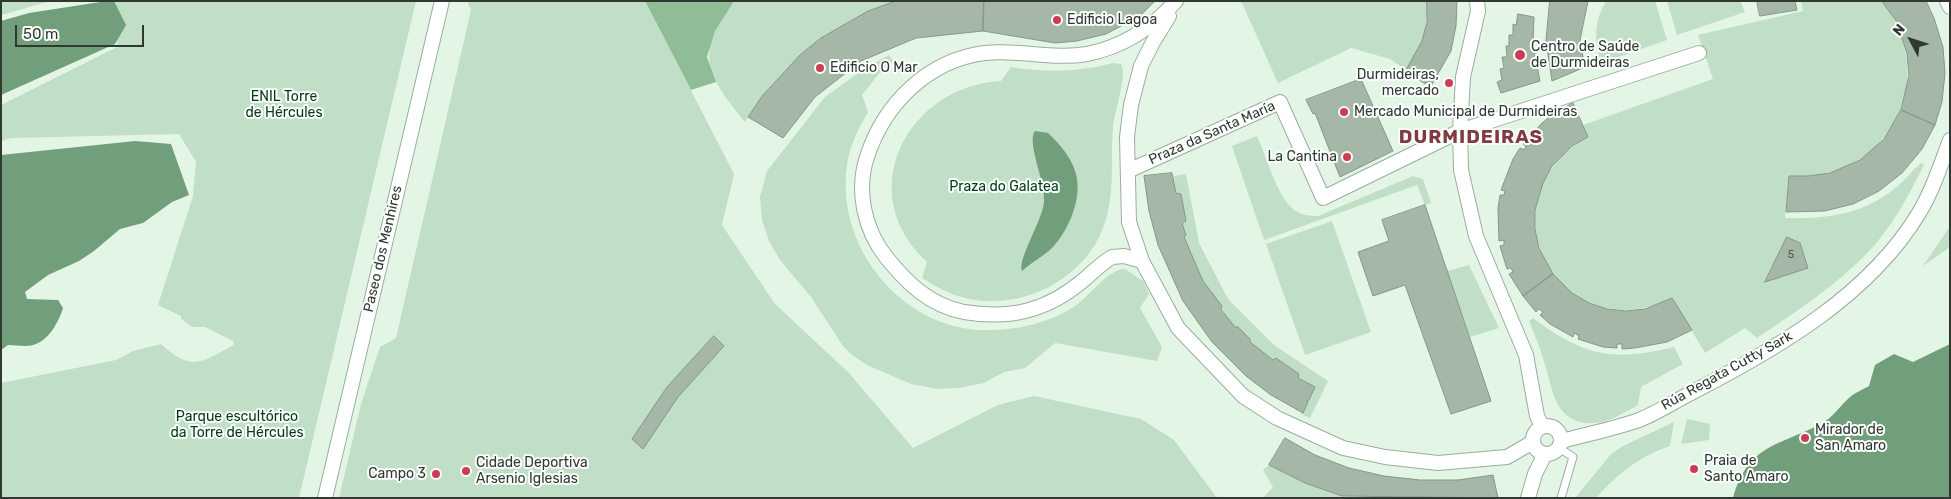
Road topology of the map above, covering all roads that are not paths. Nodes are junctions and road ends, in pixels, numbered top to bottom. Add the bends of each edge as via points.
1 (442, 1) edge
2 (1177, 1) edge
3 (1947, 1) edge
4 (1480, 4) edge
5 (1950, 7) edge
6 (1699, 53) dead end
7 (1460, 131) junction
8 (1950, 140) edge
9 (1128, 171) junction
10 (1142, 261) junction
11 (1542, 426) junction
12 (1533, 442) junction
13 (1561, 444) junction
14 (1545, 454) junction
15 (325, 498) edge
16 (1528, 498) edge
17 (1561, 498) edge

1 - 15 street, Paseo dos Menhires
2 - 9 street via 1141,66 1127,137
2 - 10 street via 1153,24 1132,38 1086,54 984,53 935,70 901,96 885,116 873,138 862,184 862,204 884,254 911,287 959,311 1008,315 1032,309 1054,302 1112,256
3 - 5 street
4 - 7 street via 1463,77
6 - 7 street
7 - 9 street, Praza da Santa María via 1323,198 1280,102
7 - 11 street via 1461,170 1476,236 1526,355 1537,416
8 - 13 street, Rúa Regata Cutty Sark via 1919,213 1889,255 1801,330 1730,373 1639,420
9 - 10 street via 1129,222
10 - 12 street via 1178,328 1243,396 1277,418 1342,448 1438,463 1507,457
11 - 12 street via 1535,433
11 - 13 street via 1555,428 1560,434
12 - 14 street via 1537,450
13 - 14 street via 1553,453
13 - 17 lane via 1573,457
14 - 16 street

